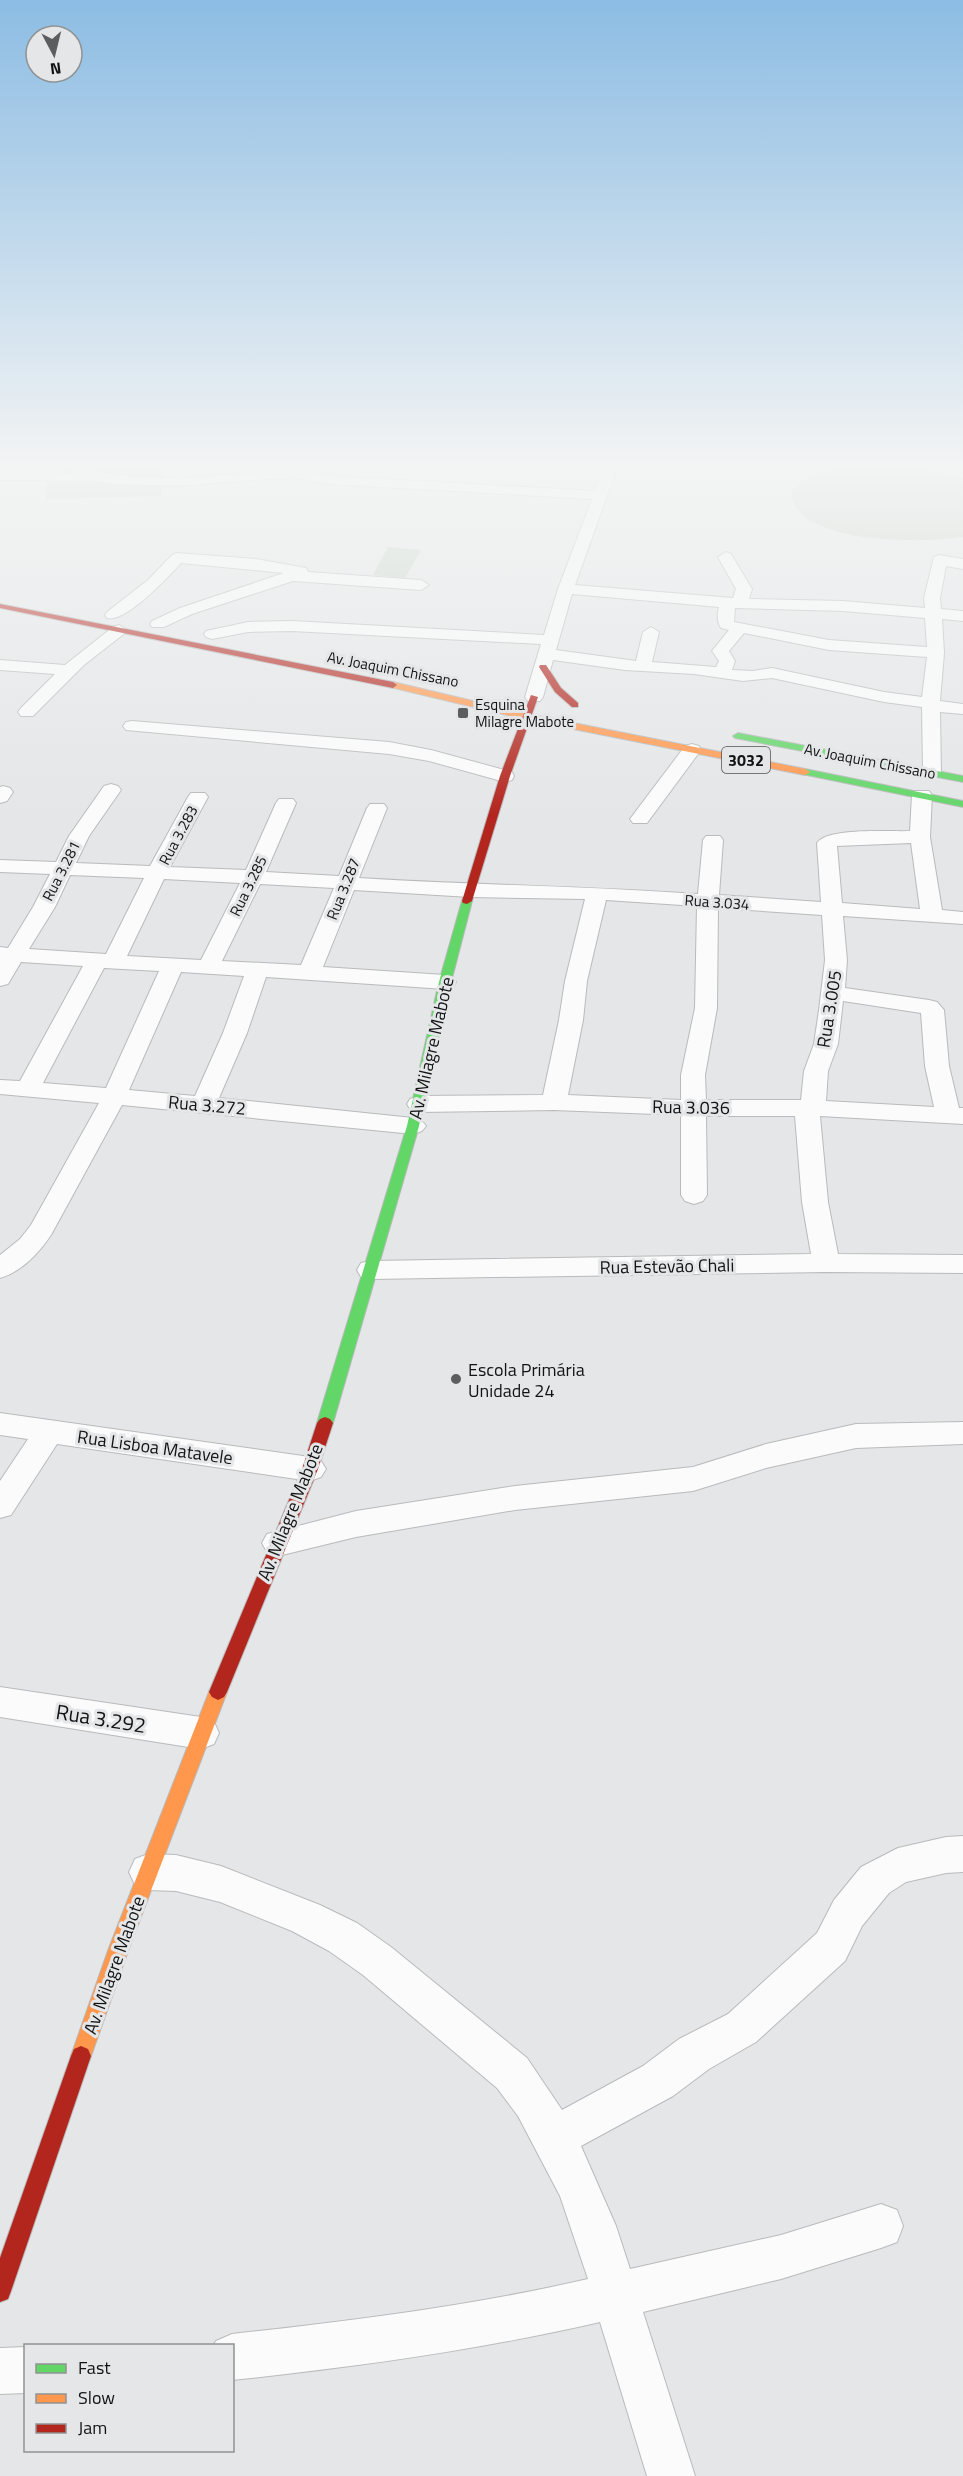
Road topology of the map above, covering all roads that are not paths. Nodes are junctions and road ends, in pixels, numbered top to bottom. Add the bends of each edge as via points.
1 (153, 584) edge
2 (269, 584) edge
3 (400, 584) edge
4 (568, 584) edge
5 (741, 584) edge
6 (935, 584) edge
7 (421, 585) dead end
8 (566, 589) junction
9 (0, 593) edge
10 (734, 603) junction
11 (0, 606) edge
12 (934, 614) junction
13 (963, 616) edge
14 (116, 623) junction
15 (158, 624) junction
16 (740, 628) junction
17 (651, 632) dead end
18 (212, 634) junction
19 (246, 641) dead end
20 (936, 653) junction
21 (546, 654) junction
22 (0, 665) edge
23 (643, 666) junction
24 (68, 670) junction
25 (722, 673) junction
26 (528, 696) junction
27 (932, 704) junction
28 (963, 709) edge
29 (27, 712) dead end
30 (528, 717) junction
31 (132, 726) dead end
32 (724, 733) dead end
33 (693, 750) junction
34 (932, 773) junction
35 (505, 776) junction
36 (963, 779) edge
37 (111, 790) dead end
38 (922, 795) junction
39 (198, 797) dead end
40 (286, 803) dead end
41 (963, 804) edge
42 (377, 808) dead end
43 (640, 819) dead end
44 (921, 837) junction
45 (713, 840) dead end
46 (0, 866) edge
47 (63, 868) junction
48 (157, 873) junction
49 (253, 877) junction
50 (345, 882) junction
51 (470, 891) junction
52 (597, 893) junction
53 (708, 902) junction
54 (832, 910) junction
55 (932, 916) junction
56 (963, 918) edge
57 (7, 954) edge
58 (105, 960) junction
59 (173, 965) junction
60 (208, 967) junction
61 (257, 971) junction
62 (310, 971) junction
63 (0, 979) edge
64 (445, 982) junction
65 (833, 993) junction
66 (0, 1087) edge
67 (27, 1089) junction
68 (114, 1097) junction
69 (554, 1102) junction
70 (204, 1104) junction
71 (693, 1108) junction
72 (810, 1108) junction
73 (416, 1115) junction
74 (955, 1116) edge
75 (694, 1195) dead end
76 (826, 1263) junction
77 (963, 1264) edge
78 (0, 1269) edge
79 (371, 1270) junction
80 (0, 1424) edge
81 (49, 1432) junction
82 (963, 1433) edge
83 (309, 1469) junction
84 (0, 1506) edge
85 (278, 1544) junction
86 (0, 1702) edge
87 (201, 1733) junction
88 (963, 1854) edge
89 (148, 1872) junction
90 (554, 2137) junction
91 (881, 2226) dead end
92 (1, 2285) edge
93 (614, 2295) junction
94 (234, 2357) edge
95 (24, 2370) edge
96 (0, 2371) edge
97 (671, 2476) edge

1 - 14 street
2 - 15 street via 186,610
3 - 7 street
4 - 8 street
5 - 10 street via 744,589
6 - 12 street
8 - 10 street
8 - 21 street
9 - 14 main road, Av. Joaquim Chissano
10 - 12 street
10 - 16 street via 724,614 726,624
11 - 14 main road, Av. Joaquim Chissano
12 - 13 street
12 - 20 street
14 - 15 main road, Av. Joaquim Chissano
14 - 24 street
14 - 30 main road, Av. Joaquim Chissano
15 - 18 main road, Av. Joaquim Chissano
16 - 20 street via 829,645
16 - 25 street via 720,651 727,661
17 - 23 street
18 - 19 main road, Av. Joaquim Chissano
18 - 21 street via 248,627 292,626
20 - 27 street
21 - 23 street
21 - 26 street
21 - 26 main road via 558,690 580,706
22 - 24 street
23 - 25 street
24 - 29 street
25 - 27 street via 758,678 772,673 884,698
26 - 30 main road, Av. Milagre Mabote
27 - 28 street
27 - 34 street
30 - 33 main road, Av. Joaquim Chissano / 3032
30 - 35 main road, Av. Milagre Mabote
31 - 35 street via 397,749
32 - 34 main road, Av. Joaquim Chissano
33 - 38 main road, Av. Joaquim Chissano / 3032
33 - 43 street
34 - 36 main road, Av. Joaquim Chissano
35 - 51 main road, Av. Milagre Mabote
37 - 47 street, Rua 3.281 via 79,836
38 - 41 main road, Av. Joaquim Chissano / 3032
38 - 44 street
39 - 48 street, Rua 3.283
40 - 49 street, Rua 3.285
42 - 50 street, Rua 3.287
44 - 54 street, Rua 3.005 via 830,840 827,860
44 - 55 street
45 - 53 street
46 - 47 street, Rua 3.034
47 - 48 street, Rua 3.034
47 - 57 street, Rua 3.281 via 44,907
48 - 49 street, Rua 3.034
48 - 58 street, Rua 3.283
49 - 50 street, Rua 3.034
49 - 60 street, Rua 3.285
50 - 51 street, Rua 3.034
50 - 62 street, Rua 3.287
51 - 52 street, Rua 3.034
51 - 64 main road, Av. Milagre Mabote
52 - 53 street, Rua 3.034
52 - 69 street
53 - 54 street, Rua 3.034
53 - 71 street via 707,990 693,1075
54 - 55 street, Rua 3.034
54 - 65 street, Rua 3.005 via 836,960
55 - 56 street, Rua 3.034
57 - 58 street
57 - 63 street, Rua 3.281
58 - 59 street
58 - 67 street, Rua 3.283
59 - 60 street
59 - 68 street
60 - 61 street
61 - 62 street
61 - 70 street
62 - 64 street
64 - 73 main road, Av. Milagre Mabote
65 - 72 street, Rua 3.005 via 826,1044 816,1071
65 - 74 street via 932,1010 937,1066
66 - 67 street, Rua 3.272
67 - 68 street, Rua 3.272
68 - 70 street, Rua 3.272
68 - 78 street via 42,1229 30,1245
69 - 71 street, Rua 3.036
69 - 73 street, Rua 3.036
70 - 73 street, Rua 3.272
71 - 72 street, Rua 3.036
71 - 75 street
72 - 74 street, Rua 3.036
72 - 76 street, Rua 3.005 via 815,1202
73 - 79 main road, Av. Milagre Mabote
76 - 77 street, Rua Estevão Chali
76 - 79 street, Rua Estevão Chali
79 - 83 main road, Av. Milagre Mabote
80 - 81 street, Rua Lisboa Matavele
81 - 83 street, Rua Lisboa Matavele
81 - 84 street
82 - 85 street via 856,1436 766,1456 693,1479 504,1499 356,1524
83 - 85 main road, Av. Milagre Mabote
85 - 87 main road, Av. Milagre Mabote
86 - 87 street, Rua 3.292
87 - 89 main road, Av. Milagre Mabote
88 - 90 street via 898,1866 875,1880 848,1913 831,1947 742,2028 694,2054 658,2081
89 - 90 street via 176,1873 221,1884 343,1937 512,2073
89 - 92 main road, Av. Milagre Mabote
90 - 93 street via 594,2226
91 - 93 street via 781,2257
93 - 94 street via 404,2337
93 - 97 street
95 - 96 street

